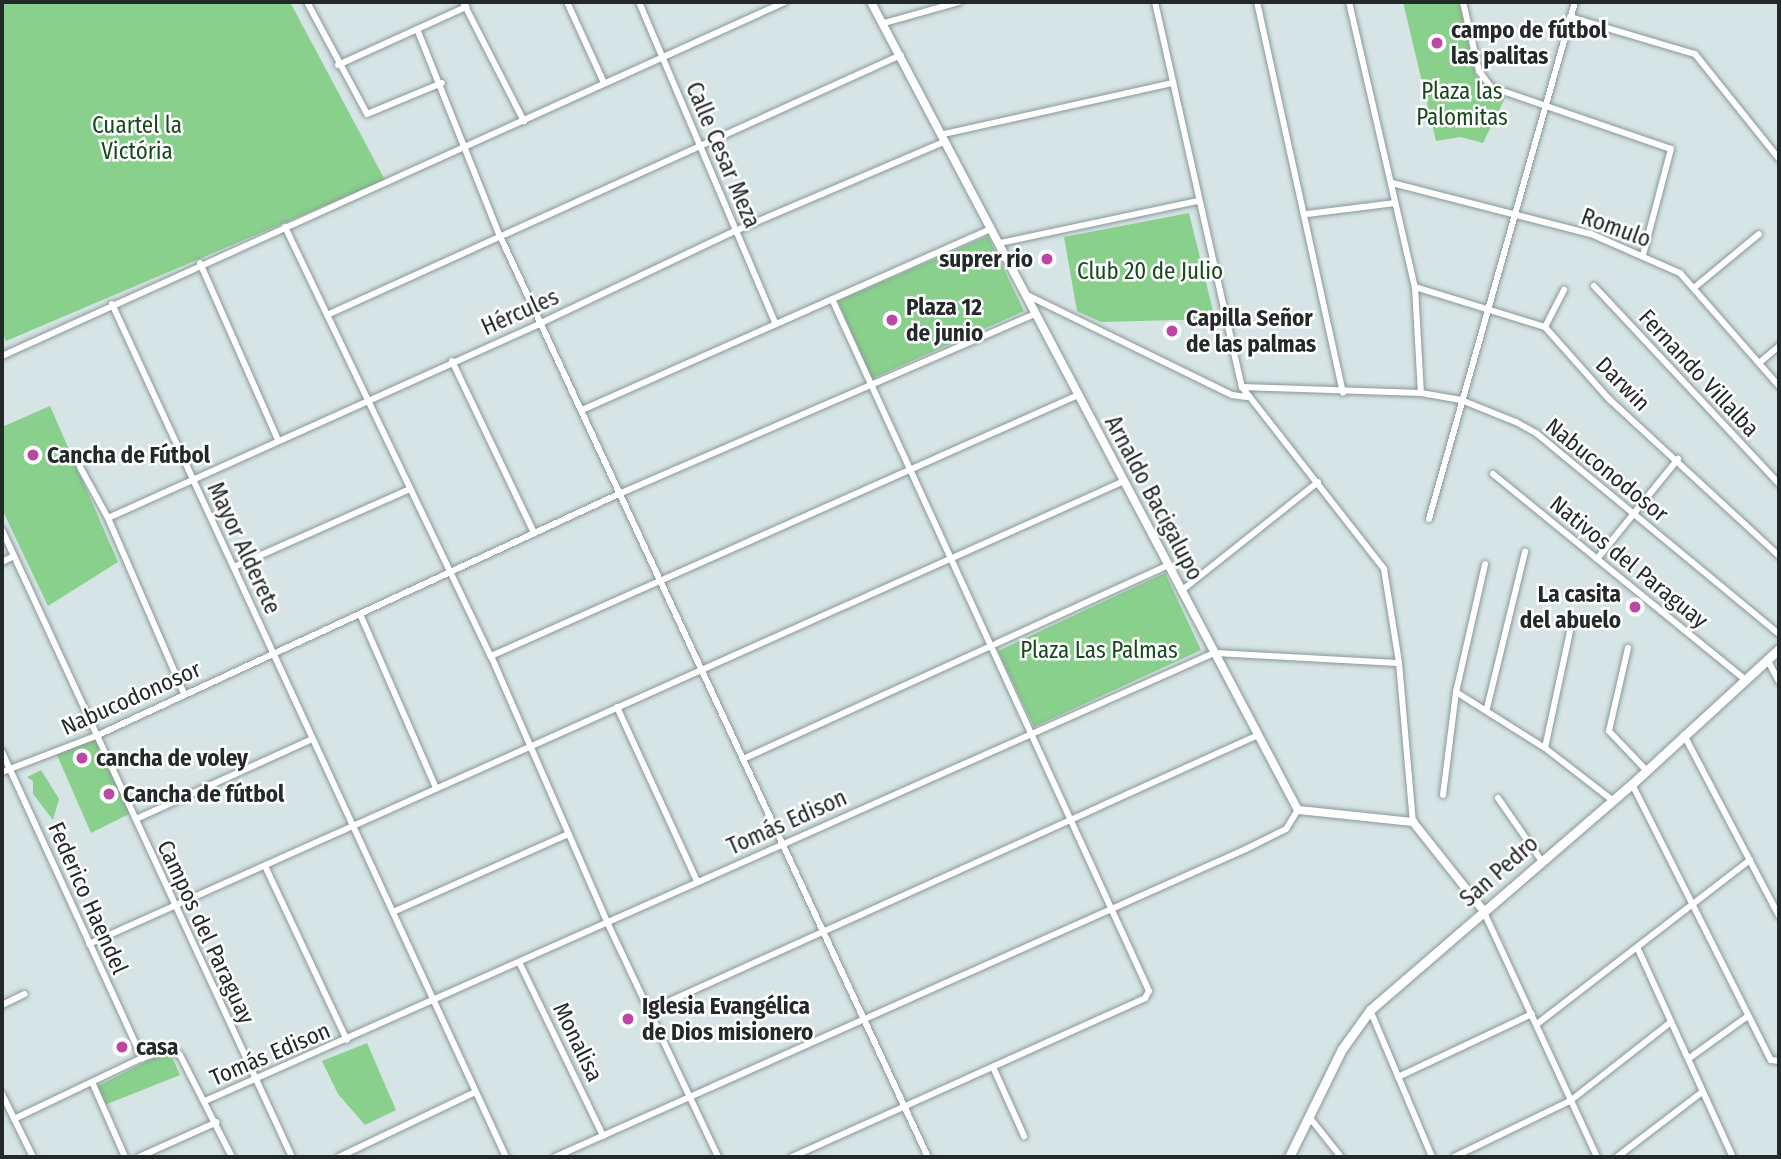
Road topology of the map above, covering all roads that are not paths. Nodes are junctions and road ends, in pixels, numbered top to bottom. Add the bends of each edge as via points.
1 (307, 2) edge
2 (568, 2) edge
3 (639, 2) edge
4 (785, 2) edge
5 (871, 2) edge
6 (959, 2) edge
7 (1155, 2) edge
8 (1257, 2) edge
9 (1349, 2) edge
10 (1463, 2) edge
11 (1575, 2) edge
12 (465, 4) edge
13 (1570, 17) junction
14 (884, 23) junction
15 (418, 29) junction
16 (901, 55) junction
17 (663, 57) junction
18 (338, 65) junction
19 (442, 83) junction
20 (604, 83) junction
21 (1173, 83) junction
22 (1544, 107) junction
23 (524, 121) junction
24 (946, 137) junction
25 (700, 145) junction
26 (464, 150) junction
27 (1779, 159) edge
28 (1392, 183) junction
29 (1198, 201) junction
30 (1395, 203) junction
31 (1307, 214) junction
32 (1514, 217) junction
33 (285, 227) junction
34 (991, 229) junction
35 (735, 231) junction
36 (1759, 234) dead end
37 (500, 236) junction
38 (1000, 243) junction
39 (1643, 255) junction
40 (200, 264) junction
41 (1594, 286) dead end
42 (1415, 287) junction
43 (1695, 287) junction
44 (1564, 290) dead end
45 (1025, 295) junction
46 (832, 299) junction
47 (111, 304) junction
48 (1489, 308) junction
49 (1035, 314) junction
50 (327, 315) junction
51 (775, 322) junction
52 (541, 323) junction
53 (1545, 327) junction
54 (1779, 346) edge
55 (2, 356) edge
56 (452, 361) junction
57 (1759, 363) junction
58 (1779, 386) edge
59 (871, 387) junction
60 (1242, 387) junction
61 (1343, 393) junction
62 (1421, 393) junction
63 (1078, 395) junction
64 (1247, 397) junction
65 (366, 400) junction
66 (1461, 400) junction
67 (582, 410) junction
68 (278, 440) junction
69 (1678, 459) junction
70 (80, 467) dead end
71 (909, 471) junction
72 (1493, 474) dead end
73 (192, 477) junction
74 (1122, 482) junction
75 (1318, 482) junction
76 (1779, 484) edge
77 (408, 490) junction
78 (621, 493) junction
79 (1633, 514) junction
80 (108, 518) junction
81 (1429, 519) dead end
82 (2, 530) edge
83 (534, 533) junction
84 (1525, 552) dead end
85 (14, 556) junction
86 (1779, 556) edge
87 (1597, 559) junction
88 (949, 560) junction
89 (2, 562) edge
90 (1485, 564) dead end
91 (1167, 566) junction
92 (234, 567) junction
93 (448, 575) junction
94 (660, 581) junction
95 (1181, 590) junction
96 (360, 614) junction
97 (1570, 631) dead end
98 (1779, 634) edge
99 (990, 647) junction
100 (1628, 648) dead end
101 (1779, 649) edge
102 (1214, 653) junction
103 (274, 654) junction
104 (491, 656) junction
105 (1766, 658) junction
106 (1399, 663) junction
107 (701, 670) junction
108 (1743, 678) junction
109 (1779, 682) edge
110 (1456, 692) junction
111 (184, 694) junction
112 (617, 707) junction
113 (1487, 708) junction
114 (1684, 735) junction
115 (96, 736) junction
116 (1030, 736) junction
117 (1256, 736) junction
118 (312, 738) junction
119 (529, 748) junction
120 (1545, 748) junction
121 (2, 752) edge
122 (743, 759) junction
123 (10, 768) junction
124 (1647, 771) junction
125 (2, 772) edge
126 (1632, 784) junction
127 (436, 788) junction
128 (1443, 795) dead end
129 (1498, 798) dead end
130 (1611, 799) junction
131 (1298, 810) junction
132 (135, 819) junction
133 (1413, 822) junction
134 (1070, 823) junction
135 (352, 828) junction
136 (568, 834) junction
137 (780, 843) junction
138 (1541, 860) junction
139 (1750, 860) junction
140 (265, 866) junction
141 (697, 881) junction
142 (175, 904) junction
143 (1693, 908) junction
144 (1483, 910) junction
145 (1112, 911) junction
146 (393, 912) junction
147 (1779, 916) edge
148 (608, 924) junction
149 (823, 932) junction
150 (89, 944) junction
151 (1638, 949) junction
152 (520, 964) junction
153 (25, 994) dead end
154 (434, 1002) junction
155 (2, 1005) edge
156 (650, 1010) junction
157 (1370, 1010) junction
158 (1532, 1014) junction
159 (1748, 1016) junction
160 (864, 1020) junction
161 (1671, 1022) junction
162 (1537, 1024) junction
163 (347, 1040) junction
164 (142, 1058) junction
165 (1688, 1059) junction
166 (1779, 1061) edge
167 (993, 1067) junction
168 (1398, 1077) junction
169 (256, 1081) junction
170 (93, 1084) junction
171 (475, 1092) junction
172 (1702, 1092) junction
173 (2, 1094) edge
174 (689, 1096) junction
175 (205, 1101) junction
176 (1570, 1101) junction
177 (905, 1104) junction
178 (1310, 1118) junction
179 (13, 1119) junction
180 (217, 1122) junction
181 (603, 1136) junction
182 (1024, 1136) dead end
183 (33, 1157) edge
184 (125, 1157) edge
185 (139, 1157) edge
186 (232, 1157) edge
187 (292, 1157) edge
188 (339, 1157) edge
189 (506, 1157) edge
190 (555, 1157) edge
191 (718, 1157) edge
192 (792, 1157) edge
193 (928, 1157) edge
194 (1289, 1157) edge
195 (1341, 1157) edge
196 (1432, 1157) edge
197 (1454, 1157) edge
198 (1597, 1157) edge
199 (1617, 1157) edge
200 (1733, 1157) edge

1 - 18 street
2 - 20 street
3 - 17 street, Calle Cesar Meza
4 - 17 street
5 - 14 street, Arnaldo Bacigalupo
6 - 14 street
7 - 21 street
8 - 31 street
9 - 28 street
10 - 22 street via 1479,71 1488,85
11 - 13 street
12 - 15 street
12 - 23 street
13 - 22 street
13 - 27 street via 1695,54
14 - 16 street, Arnaldo Bacigalupo
15 - 18 street
15 - 19 street
16 - 24 street, Arnaldo Bacigalupo
16 - 25 street
17 - 20 street
17 - 25 street, Calle Cesar Meza
18 - 19 street via 367,114
19 - 26 street
20 - 23 street
21 - 24 street, Hércules
21 - 29 street
22 - 32 street
22 - 39 street via 1671,149
23 - 26 street
24 - 34 street, Arnaldo Bacigalupo
24 - 35 street, Hércules
25 - 35 street, Calle Cesar Meza
25 - 37 street
26 - 33 street
26 - 37 street
28 - 30 street
28 - 32 street, Romulo
29 - 38 street
29 - 60 street
30 - 31 street
30 - 42 street
31 - 61 street
32 - 39 street, Romulo via 1591,234
32 - 48 street
33 - 40 street
33 - 50 street
34 - 38 street, Arnaldo Bacigalupo
34 - 46 street
35 - 51 street, Calle Cesar Meza
35 - 52 street, Hércules
36 - 43 street
37 - 50 street
37 - 52 street
38 - 45 street, Arnaldo Bacigalupo
39 - 43 street, Romulo via 1680,272
40 - 47 street
40 - 68 street
41 - 76 street, Fernando Villalba
42 - 48 street, Darwin
42 - 62 street
43 - 57 street, Romulo
44 - 53 street
45 - 49 street, Arnaldo Bacigalupo
45 - 64 street via 1232,395
46 - 51 street
46 - 59 street
47 - 55 street
47 - 73 street, Mayor Alderete
48 - 53 street, Darwin
48 - 66 street
49 - 59 street, Nabucodonosor
49 - 63 street, Arnaldo Bacigalupo
50 - 65 street
51 - 67 street
52 - 56 street, Hércules
52 - 67 street
53 - 69 street, Darwin via 1609,399
54 - 57 street
56 - 65 street, Hércules
56 - 83 street
57 - 58 street, Romulo
59 - 71 street
59 - 78 street, Nabucodonosor
60 - 61 street, Nabuconodosor
60 - 64 street
61 - 62 street, Nabuconodosor
62 - 66 street, Nabuconodosor
63 - 71 street
63 - 74 street, Arnaldo Bacigalupo
64 - 75 street
65 - 68 street, Hércules
65 - 77 street
66 - 79 street, Nabuconodosor via 1536,433
66 - 81 street
67 - 78 street
68 - 73 street, Hércules
69 - 79 street
69 - 86 street, Darwin
70 - 80 street
71 - 88 street
71 - 94 street
72 - 87 street, Nativos del Paraguay
73 - 80 street, Hércules
73 - 92 street, Mayor Alderete
74 - 88 street
74 - 91 street, Arnaldo Bacigalupo
75 - 95 street
75 - 106 street via 1384,569
77 - 92 street
77 - 93 street
78 - 83 street, Nabucodonosor
78 - 94 street
79 - 87 street
79 - 98 street, Nabuconodosor
80 - 111 street
82 - 85 street, Campos del Paraguay
83 - 93 street, Nabucodonosor
84 - 113 street
85 - 89 street
85 - 115 street, Campos del Paraguay
87 - 108 street, Nativos del Paraguay
88 - 99 street
88 - 107 street
90 - 110 street
91 - 95 street, Arnaldo Bacigalupo
91 - 99 street
92 - 103 street, Mayor Alderete
93 - 96 street, Nabucodonosor
93 - 104 street
94 - 104 street
94 - 107 street
95 - 102 street, Arnaldo Bacigalupo
96 - 103 street, Nabucodonosor
96 - 127 street
97 - 120 street
99 - 116 street
99 - 122 street
100 - 124 street via 1609,731
101 - 105 main road, San Pedro
102 - 106 street, Tomás Edison
102 - 116 street, Tomás Edison
102 - 117 street, Arnaldo Bacigalupo
103 - 111 street, Nabucodonosor
103 - 118 street, Mayor Alderete
104 - 119 street
105 - 108 main road, San Pedro
105 - 109 street
106 - 133 street
107 - 112 street
107 - 122 street
108 - 114 main road, San Pedro
110 - 113 street
110 - 128 street
111 - 115 street, Nabucodonosor
112 - 119 street
112 - 141 street
113 - 120 street
114 - 124 main road, San Pedro
114 - 139 street
115 - 123 street, Nabucodonosor
115 - 132 street, Campos del Paraguay
116 - 134 street
116 - 137 street, Tomás Edison
117 - 131 street, Arnaldo Bacigalupo
117 - 134 street
118 - 132 street
118 - 135 street, Mayor Alderete
119 - 127 street
119 - 136 street
120 - 130 street
121 - 123 street, Federico Haendel
122 - 137 street
123 - 125 street, Nabucodonosor
123 - 150 street, Federico Haendel
124 - 126 main road, San Pedro
126 - 130 main road, San Pedro
126 - 143 street
127 - 135 street
129 - 138 street
130 - 138 main road, San Pedro
131 - 133 street
131 - 145 street via 1286,829
132 - 142 street, Campos del Paraguay
133 - 144 street
134 - 145 street
134 - 149 street
135 - 140 street
135 - 146 street, Mayor Alderete
136 - 146 street
136 - 148 street
137 - 141 street, Tomás Edison
137 - 149 street
138 - 144 main road, San Pedro
139 - 143 street
139 - 147 street
140 - 142 street
140 - 163 street
141 - 148 street, Tomás Edison
142 - 150 street
142 - 169 street, Campos del Paraguay
143 - 151 street
143 - 159 street
144 - 157 main road, San Pedro
144 - 158 street
145 - 160 street
145 - 167 street via 1148,985 1145,998
146 - 154 street, Mayor Alderete
148 - 152 street, Tomás Edison
148 - 156 street
149 - 156 street
149 - 160 street
150 - 164 street, Federico Haendel
151 - 161 street
151 - 162 street
152 - 154 street, Tomás Edison
152 - 181 street, Monalisa
153 - 155 street
154 - 163 street, Tomás Edison
154 - 171 street, Mayor Alderete
156 - 174 street
157 - 168 street
157 - 178 main road, San Pedro via 1342,1049
158 - 162 street
158 - 168 street
159 - 165 street
159 - 166 street via 1771,1060
160 - 174 street
160 - 177 street
161 - 165 street
161 - 176 street
162 - 176 street
163 - 169 street, Tomás Edison
164 - 170 street
164 - 175 street via 169,1051 180,1055
165 - 172 street
167 - 177 street
167 - 182 street
168 - 196 street
169 - 175 street, Tomás Edison
169 - 187 street, Campos del Paraguay
170 - 179 street
170 - 184 street
171 - 188 street
171 - 189 street, Mayor Alderete
172 - 199 street
172 - 200 street
173 - 179 street
174 - 181 street
174 - 191 street
175 - 180 street
176 - 197 street
176 - 198 street
177 - 192 street
177 - 193 street
178 - 194 main road, San Pedro
178 - 195 street
179 - 183 street
180 - 185 street
180 - 186 street
181 - 190 street

